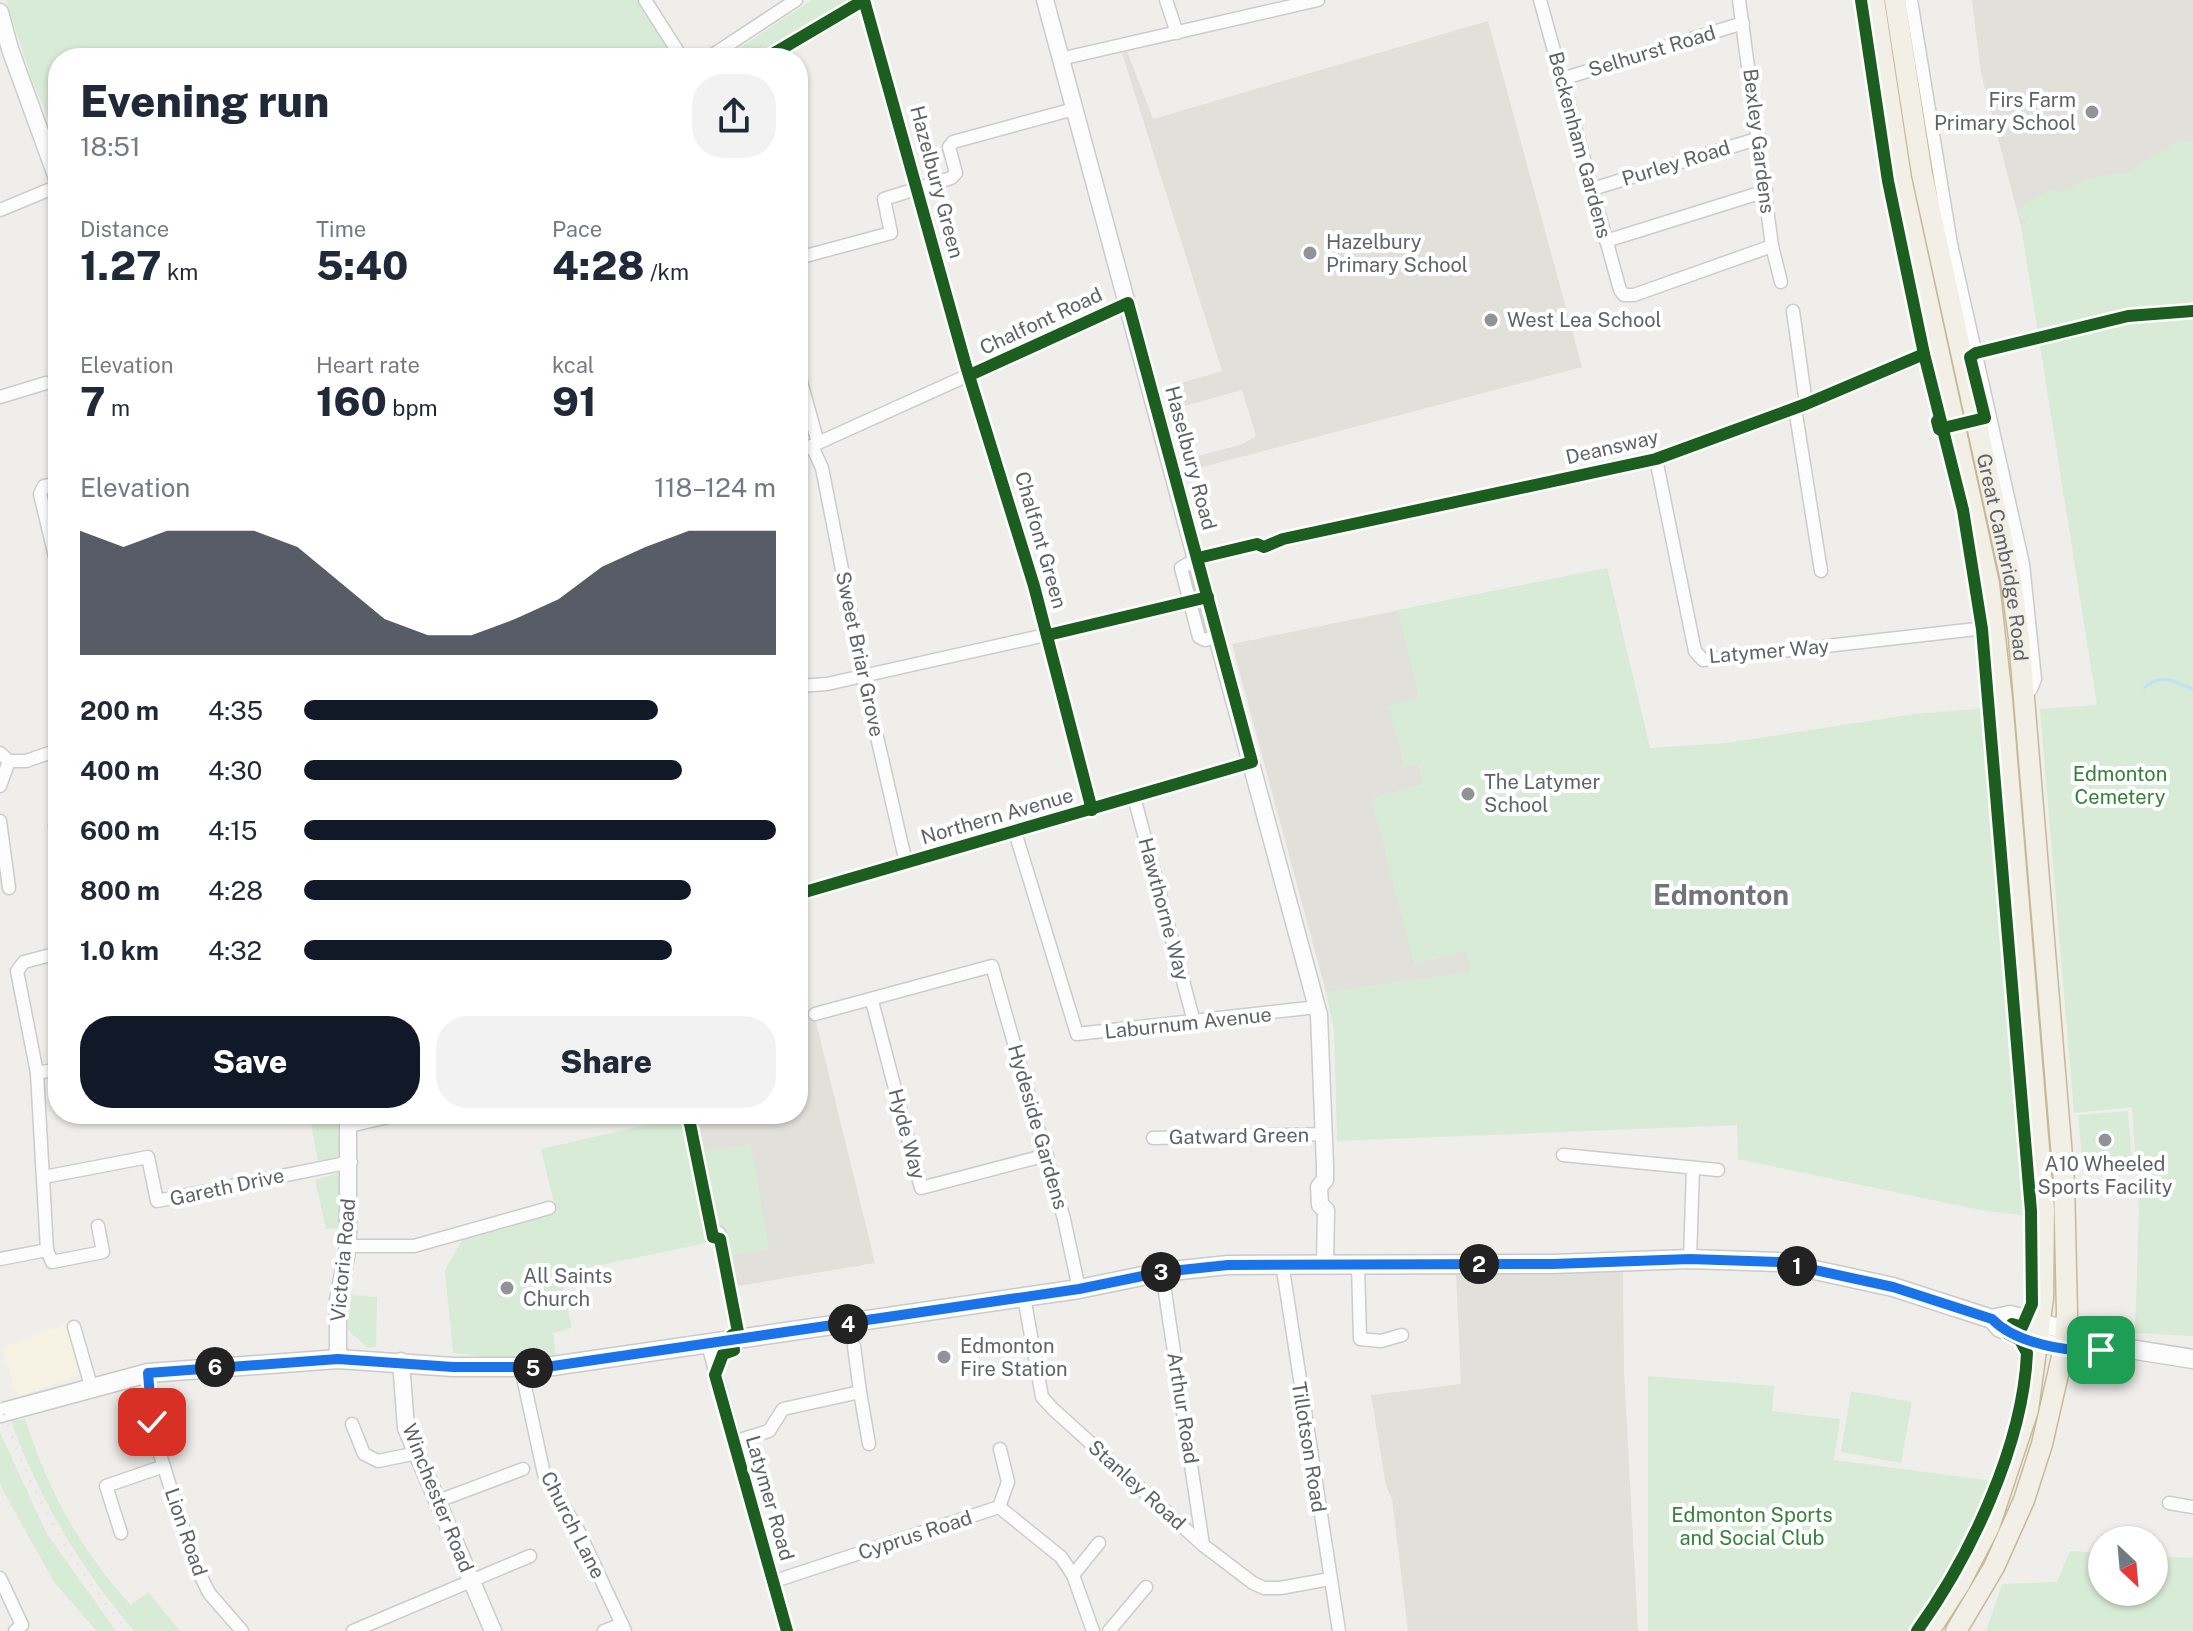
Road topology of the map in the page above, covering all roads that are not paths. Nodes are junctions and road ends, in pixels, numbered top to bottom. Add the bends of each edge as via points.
1 (645, 0) edge
2 (769, 0) edge
3 (796, 0) edge
4 (864, 0) edge
5 (1045, 0) edge
6 (1166, 0) edge
7 (1318, 0) edge
8 (1540, 0) edge
9 (1739, 0) edge
10 (1874, 0) edge
11 (1895, 0) edge
12 (1911, 0) edge
13 (0, 12) edge
14 (776, 13) junction
15 (1743, 23) junction
16 (1177, 33) junction
17 (676, 48) edge
18 (723, 48) edge
19 (783, 48) edge
20 (1060, 59) junction
21 (1562, 79) junction
22 (1074, 109) junction
23 (1760, 138) junction
24 (48, 156) edge
25 (48, 188) edge
26 (918, 188) junction
27 (1592, 189) junction
28 (1766, 191) junction
29 (0, 210) edge
30 (1943, 237) junction
31 (1606, 241) junction
32 (1772, 246) junction
33 (808, 255) edge
34 (1781, 282) dead end
35 (1128, 303) junction
36 (1793, 311) dead end
37 (1937, 350) junction
38 (970, 375) junction
39 (46, 383) dead end
40 (0, 397) edge
41 (1801, 406) junction
42 (808, 414) edge
43 (815, 444) junction
44 (808, 447) edge
45 (1656, 459) junction
46 (48, 487) edge
47 (48, 523) edge
48 (1198, 558) junction
49 (1821, 571) dead end
50 (1208, 597) junction
51 (1191, 603) junction
52 (1994, 627) junction
53 (1048, 635) junction
54 (1218, 636) junction
55 (863, 676) junction
56 (808, 687) edge
57 (48, 753) edge
58 (4, 757) edge
59 (1252, 762) junction
60 (0, 786) edge
61 (1134, 797) junction
62 (1092, 810) junction
63 (0, 821) edge
64 (1015, 832) junction
65 (906, 863) junction
66 (9, 888) dead end
67 (808, 891) edge
68 (48, 956) edge
69 (872, 1001) junction
70 (1317, 1007) junction
71 (815, 1014) dead end
72 (1194, 1022) junction
73 (48, 1071) edge
74 (37, 1073) junction
75 (2055, 1075) junction
76 (2033, 1077) junction
77 (348, 1124) edge
78 (1325, 1134) junction
79 (1153, 1138) dead end
80 (1047, 1155) junction
81 (1563, 1155) dead end
82 (351, 1162) junction
83 (1693, 1168) junction
84 (1718, 1170) dead end
85 (44, 1177) junction
86 (549, 1208) dead end
87 (98, 1226) dead end
88 (719, 1233) dead end
89 (348, 1246) junction
90 (49, 1256) junction
91 (0, 1259) edge
92 (1690, 1259) junction
93 (1282, 1263) junction
94 (1325, 1264) junction
95 (1358, 1265) junction
96 (1162, 1272) junction
97 (1079, 1289) junction
98 (1024, 1297) junction
99 (74, 1327) dead end
100 (1402, 1335) dead end
101 (2051, 1336) junction
102 (740, 1340) junction
103 (708, 1345) junction
104 (854, 1346) dead end
105 (338, 1359) junction
106 (2193, 1359) edge
107 (401, 1361) junction
108 (521, 1368) junction
109 (148, 1373) junction
110 (91, 1386) junction
111 (860, 1392) junction
112 (0, 1413) edge
113 (352, 1424) dead end
114 (733, 1442) junction
115 (869, 1444) dead end
116 (1000, 1449) dead end
117 (417, 1453) junction
118 (164, 1466) junction
119 (523, 1469) dead end
120 (438, 1501) junction
121 (2169, 1503) dead end
122 (999, 1507) junction
123 (2193, 1507) edge
124 (121, 1533) dead end
125 (1099, 1543) dead end
126 (1203, 1545) junction
127 (530, 1556) dead end
128 (1073, 1575) junction
129 (0, 1578) edge
130 (1330, 1579) junction
131 (471, 1581) junction
132 (772, 1582) junction
133 (1146, 1587) dead end
134 (385, 1618) junction
135 (624, 1628) edge
136 (22, 1629) edge
137 (242, 1631) edge
138 (353, 1631) edge
139 (391, 1631) edge
140 (493, 1631) edge
141 (604, 1631) edge
142 (787, 1631) edge
143 (1093, 1631) edge
144 (1109, 1631) edge
145 (1339, 1631) edge
146 (1929, 1631) edge
147 (1956, 1631) edge

1 - 17 street
2 - 14 street
3 - 14 street
4 - 19 street
4 - 26 street, Hazelbury Green
5 - 20 street, Haselbury Road
6 - 16 street
7 - 16 street
8 - 21 street, Beckenham Gardens
9 - 15 street, Bexley Gardens
10 - 37 highway, Great Cambridge Road via 1901,178
11 - 30 highway, Great Cambridge Road via 1911,113
12 - 30 street
13 - 24 street
14 - 18 street
15 - 21 street, Selhurst Road
15 - 23 street, Bexley Gardens
16 - 20 street
20 - 22 street, Haselbury Road
21 - 27 street, Beckenham Gardens
22 - 26 street via 953,142 949,147 956,173
22 - 35 street, Haselbury Road
23 - 27 street, Purley Road
23 - 28 street, Bexley Gardens
25 - 29 street
26 - 33 street via 884,199 891,233
26 - 38 street, Hazelbury Green
27 - 31 street, Beckenham Gardens
28 - 31 street
28 - 32 street, Bexley Gardens
30 - 75 highway, Great Cambridge Road via 2011,580
31 - 32 street, Beckenham Gardens via 1624,295
32 - 34 street, Bexley Gardens
35 - 38 street, Chalfont Road
35 - 48 street, Haselbury Road
36 - 41 street
37 - 41 street, Deansway
37 - 52 highway, Great Cambridge Road via 1978,525
38 - 43 street, Chalfont Road
38 - 53 street, Chalfont Green
39 - 40 street
41 - 45 street, Deansway
41 - 49 street
42 - 43 street, Sweet Briar Grove
43 - 44 street, Chalfont Road
43 - 55 street, Sweet Briar Grove
45 - 48 street, Deansway via 1283,539 1262,539
45 - 52 street, Latymer Way via 1695,651 1703,660
46 - 47 street via 41,490
48 - 50 street, Haselbury Road
48 - 51 street via 1182,566
50 - 51 street
50 - 54 street, Haselbury Road
51 - 53 street
51 - 54 street via 1201,639
52 - 76 highway, Great Cambridge Road
53 - 55 street
53 - 62 street, Chalfont Green
54 - 59 street, Haselbury Road
55 - 56 street
55 - 65 street, Sweet Briar Grove
57 - 58 street via 26,761
58 - 60 street
59 - 61 street, Northern Avenue
59 - 70 street, Haselbury Road
61 - 62 street, Northern Avenue
61 - 72 street, Hawthorne Way
62 - 64 street, Northern Avenue
63 - 66 street
64 - 65 street, Northern Avenue
64 - 72 street, Laburnum Avenue via 1077,1034
65 - 67 street, Northern Avenue
68 - 74 street via 24,962 17,971
69 - 71 street
69 - 80 street, Hydeside Gardens via 992,966
69 - 80 street, Hyde Way via 921,1188
70 - 72 street, Laburnum Avenue
70 - 78 street, Haselbury Road
73 - 74 street
74 - 85 street
75 - 76 highway
75 - 101 highway, Great Cambridge Road via 2064,1266 2057,1280
76 - 101 highway, Great Cambridge Road via 2044,1210 2043,1298
77 - 82 street, Victoria Road
78 - 79 street, Gatward Green
78 - 94 street, Haselbury Road via 1325,1180 1319,1187 1320,1205 1326,1210
80 - 97 street, Hydeside Gardens
81 - 83 street
82 - 85 street, Gareth Drive via 157,1201 148,1157
82 - 89 street, Victoria Road
83 - 84 street
83 - 92 street
85 - 90 street
86 - 89 street via 414,1246
87 - 90 street via 103,1252
88 - 102 street
89 - 105 street, Victoria Road via 338,1300
90 - 91 street
92 - 95 main road
92 - 101 main road via 1778,1262 1893,1287 1992,1319 2010,1315
93 - 94 main road
93 - 96 main road
93 - 130 street, Tillotson Road
94 - 95 main road
95 - 100 street via 1360,1339
96 - 97 main road
96 - 126 street, Arthur Road
97 - 98 main road
98 - 102 main road
98 - 126 street, Stanley Road via 1042,1397
99 - 110 street
101 - 106 main road via 2095,1350 2111,1346
101 - 146 highway via 1989,1527
101 - 147 highway via 2042,1444 2024,1500 1994,1567
102 - 103 main road
103 - 108 main road
103 - 114 street, Latymer Road
104 - 111 street
105 - 107 main road
105 - 109 main road
107 - 108 main road
107 - 117 street, Winchester Road via 406,1428
108 - 135 street, Church Lane via 544,1474 578,1530
109 - 110 main road
109 - 118 street, Lion Road via 154,1435
110 - 112 main road
111 - 114 street via 783,1409 769,1431
111 - 115 street
113 - 117 street via 364,1454 378,1461
114 - 132 street, Latymer Road
116 - 122 street, Cyprus Road via 1008,1482
117 - 120 street, Winchester Road
118 - 124 street via 106,1486
118 - 137 street, Lion Road via 199,1573
119 - 120 street
120 - 131 street, Winchester Road
121 - 123 street
122 - 128 street via 1061,1557
122 - 132 street, Cyprus Road
125 - 128 street
126 - 130 street, Stanley Road via 1264,1588
127 - 131 street
128 - 143 street
129 - 136 street
130 - 145 street, Tillotson Road
131 - 134 street
131 - 140 street, Winchester Road
132 - 142 street, Latymer Road
133 - 144 street
134 - 138 street
134 - 139 street
135 - 141 street

